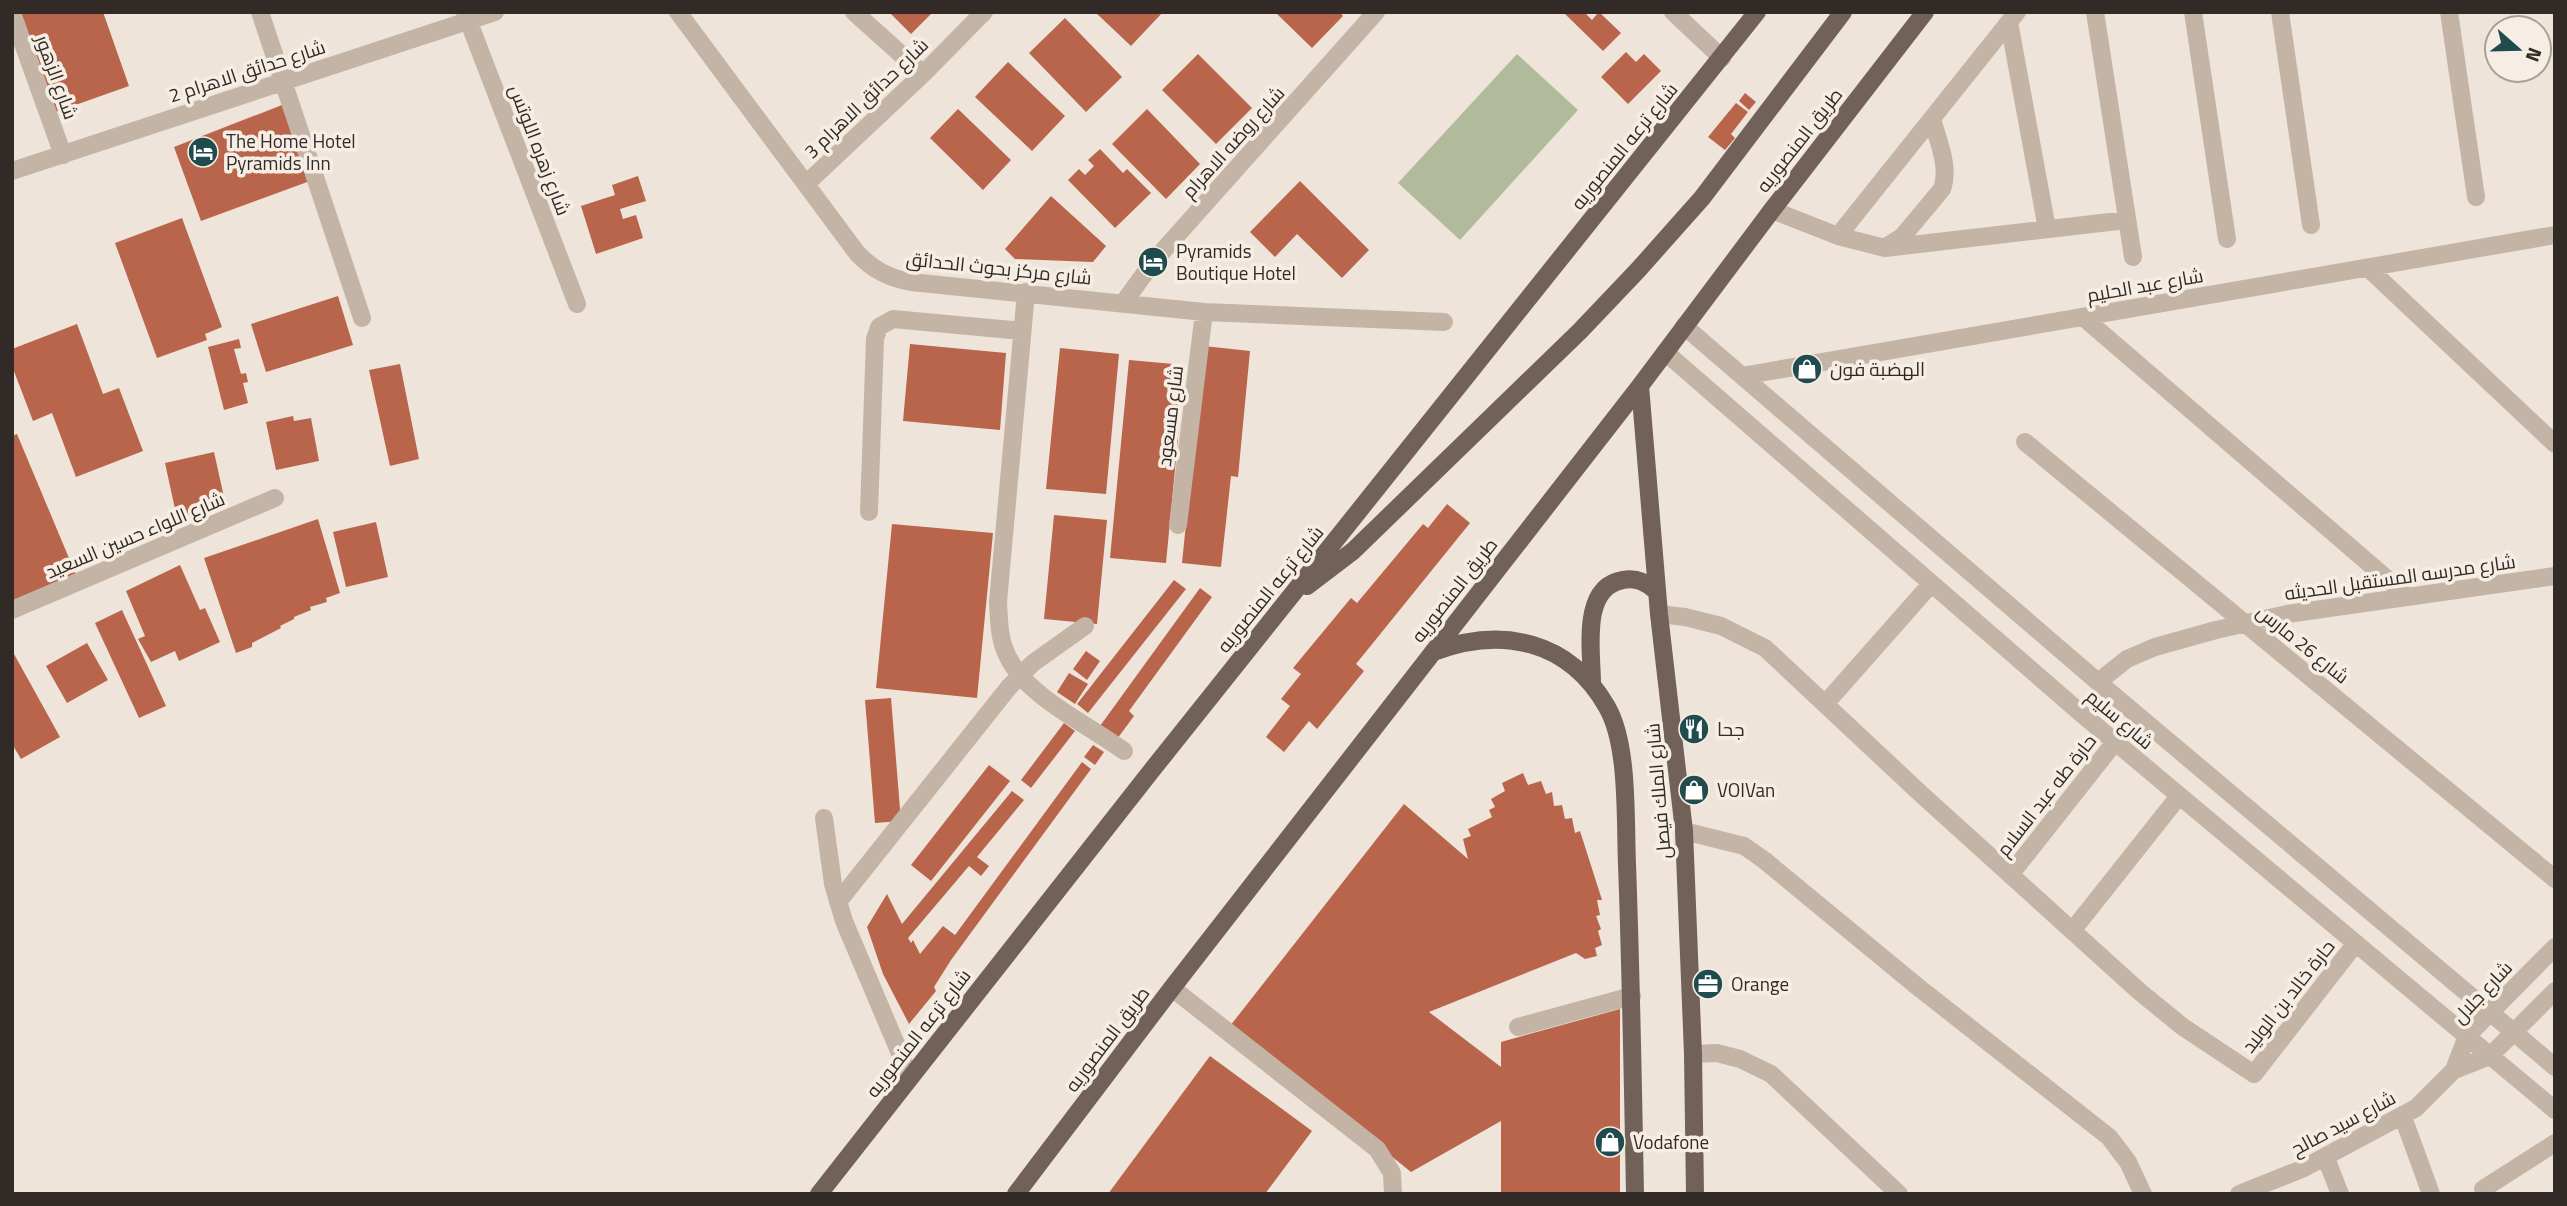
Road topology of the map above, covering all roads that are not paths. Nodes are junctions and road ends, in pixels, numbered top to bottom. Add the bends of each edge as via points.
1 (260, 12) edge
2 (495, 12) edge
3 (678, 12) edge
4 (854, 12) edge
5 (984, 12) edge
6 (1376, 12) edge
7 (1672, 12) edge
8 (1757, 12) edge
9 (1843, 12) edge
10 (1925, 12) edge
11 (2095, 12) edge
12 (2193, 12) edge
13 (2280, 12) edge
14 (2449, 12) edge
15 (12, 13) edge
16 (466, 17) edge
17 (2013, 17) edge
18 (1722, 58) junction
19 (923, 74) junction
20 (283, 81) junction
21 (1932, 119) junction
22 (63, 155) junction
23 (12, 172) edge
24 (806, 184) junction
25 (2476, 197) dead end
26 (1772, 210) junction
27 (2127, 220) junction
28 (2311, 225) dead end
29 (2047, 229) junction
30 (2555, 235) edge
31 (1838, 236) junction
32 (2227, 239) dead end
33 (1885, 248) junction
34 (2133, 257) dead end
35 (2368, 268) junction
36 (1026, 292) junction
37 (1124, 302) junction
38 (577, 304) dead end
39 (1204, 312) junction
40 (2083, 317) junction
41 (362, 318) dead end
42 (1444, 322) dead end
43 (1684, 326) junction
44 (1023, 331) junction
45 (1665, 352) junction
46 (1742, 376) junction
47 (1640, 386) junction
48 (2025, 442) dead end
49 (2555, 444) edge
50 (275, 498) dead end
51 (869, 512) dead end
52 (1178, 525) dead end
53 (2555, 576) edge
54 (1931, 584) junction
55 (1657, 592) junction
56 (1292, 595) junction
57 (2408, 597) junction
58 (12, 610) edge
59 (1659, 614) junction
60 (2244, 623) junction
61 (1085, 626) dead end
62 (1433, 652) junction
63 (1020, 675) junction
64 (2098, 682) junction
65 (1592, 684) junction
66 (1825, 704) junction
67 (2115, 742) junction
68 (1124, 751) dead end
69 (2179, 796) junction
70 (824, 818) dead end
71 (1684, 831) junction
72 (2010, 875) junction
73 (2555, 878) edge
74 (838, 902) junction
75 (2073, 931) junction
76 (2356, 943) junction
77 (2555, 947) edge
78 (1172, 988) junction
79 (2555, 991) edge
80 (1632, 996) junction
81 (2489, 1012) junction
82 (1518, 1027) dead end
83 (2513, 1032) junction
84 (2467, 1036) junction
85 (1693, 1054) junction
86 (2490, 1056) junction
87 (2555, 1067) edge
88 (2454, 1070) junction
89 (910, 1077) junction
90 (2555, 1110) edge
91 (2403, 1117) junction
92 (2555, 1143) edge
93 (2326, 1158) junction
94 (2287, 1185) edge
95 (2483, 1189) dead end
96 (819, 1194) edge
97 (1016, 1194) edge
98 (1394, 1194) edge
99 (1635, 1194) edge
100 (1695, 1194) edge
101 (1899, 1194) edge
102 (2143, 1194) edge
103 (2239, 1194) edge
104 (2340, 1194) edge
105 (2431, 1194) edge

1 - 20 street
2 - 16 street, شارع حدائق الاهرام 2
3 - 24 street, شارع مركز بحوث الحدائق
4 - 19 street
5 - 19 street, شارع حدائق الاهرام 3
6 - 37 street, شارع روضه الاهرام via 1153,262
7 - 18 street
8 - 18 main road, شارع ترعه المنصوريه
9 - 56 main road via 1702,198 1638,270 1353,551
10 - 26 main road, طريق المنصوريه
11 - 27 street
12 - 32 street
13 - 28 street
14 - 25 street
15 - 22 street, شارع الزهور
16 - 20 street, شارع حدائق الاهرام 2
16 - 38 street, شارع زهره اللوتس
17 - 21 street
17 - 29 street
18 - 56 main road, شارع ترعه المنصوريه
19 - 24 street, شارع حدائق الاهرام 3
20 - 22 street, شارع حدائق الاهرام 2
20 - 41 street
21 - 31 street
21 - 33 street via 1947,173 1945,182 1902,237
22 - 23 street, شارع حدائق الاهرام 2
24 - 36 street, شارع مركز بحوث الحدائق via 857,253 892,278
26 - 31 street
26 - 43 main road, طريق المنصوريه
27 - 29 street
27 - 34 street
29 - 33 street
30 - 35 street, شارع عبد الحليم
31 - 33 street
35 - 40 street, شارع عبد الحليم
35 - 49 street
36 - 37 street, شارع مركز بحوث الحدائق
36 - 44 street
37 - 39 street, شارع مركز بحوث الحدائق
39 - 42 street, شارع مركز بحوث الحدائق
39 - 52 street, شارع مسعود
40 - 46 street, شارع عبد الحليم
40 - 57 street
43 - 45 main road, طريق المنصوريه
43 - 46 street, شارع سليم
44 - 51 street via 893,319 879,327
44 - 63 street via 998,602 1000,637
45 - 47 main road, طريق المنصوريه
45 - 54 street, شارع سليم
46 - 64 street, شارع سليم
47 - 55 main road, شارع الملك فيصل
47 - 62 main road, طريق المنصوريه
48 - 60 street, شارع 26 مارس
50 - 58 street, شارع اللواء حسين السعيد
53 - 57 street, شارع مدرسه المستقبل الحديثه
54 - 66 street
54 - 67 street, شارع سليم
55 - 59 main road, شارع الملك فيصل
55 - 65 main road via 1631,579 1611,583 1597,597 1592,616
56 - 89 main road, شارع ترعه المنصوريه
57 - 60 street, شارع مدرسه المستقبل الحديثه
59 - 66 street via 1721,626 1765,648
59 - 71 main road, شارع الملك فيصل
60 - 64 street, شارع مدرسه المستقبل الحديثه via 2155,647 2127,659
60 - 73 street, شارع 26 مارس
61 - 63 street
62 - 65 main road, شارع الملك فيصل via 1479,639 1518,641 1554,654
62 - 78 main road, طريق المنصوريه
63 - 68 street
63 - 74 street
64 - 81 street, شارع سليم
65 - 80 main road, شارع الملك فيصل via 1619,737
66 - 72 street
67 - 69 street, شارع سليم
67 - 72 street, حارة طه عبد السلام
69 - 75 street
69 - 76 street, شارع سليم
70 - 74 street
71 - 85 main road, شارع الملك فيصل
71 - 102 street via 1744,846 1763,860 2109,1137 2128,1162
72 - 75 street
74 - 89 street
75 - 76 street, حارة خالد بن الوليد via 2183,1027 2254,1074
76 - 84 street, شارع سليم
77 - 81 street, شارع جلال
78 - 97 main road, طريق المنصوريه
78 - 98 street via 1377,1149 1392,1173
79 - 83 street
80 - 82 street
80 - 99 main road, شارع الملك فيصل
81 - 83 street, شارع سليم
81 - 84 street, شارع جلال
83 - 86 street
83 - 87 street, شارع سليم
84 - 86 street, شارع سليم
84 - 88 street, شارع جلال
85 - 100 main road, شارع الملك فيصل
85 - 101 street via 1717,1053 1771,1074
86 - 88 street
86 - 90 street, شارع سليم
88 - 91 street, شارع سيد صالح
89 - 96 main road, شارع ترعه المنصوريه
91 - 93 street, شارع سيد صالح
91 - 105 street
92 - 95 street
93 - 94 street, شارع سيد صالح
93 - 104 street
94 - 103 street, شارع سيد صالح

